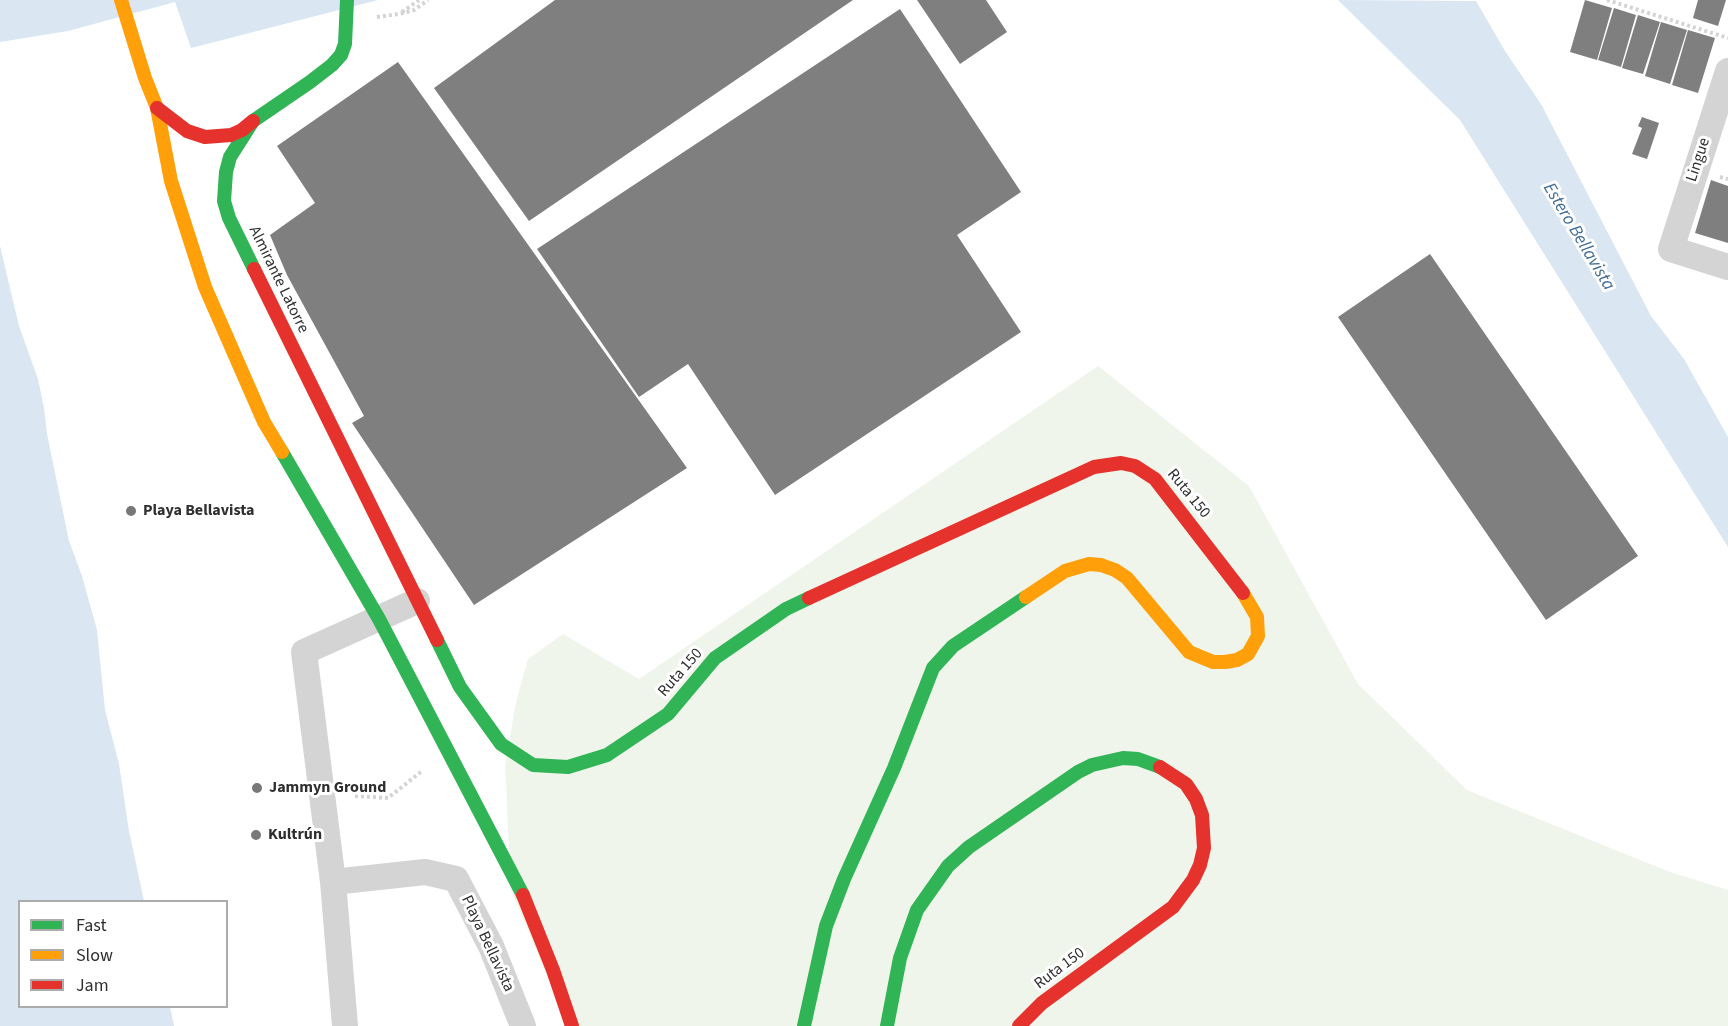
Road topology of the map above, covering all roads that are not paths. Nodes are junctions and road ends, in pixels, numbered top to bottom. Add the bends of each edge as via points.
1 (121, 0) edge
2 (347, 0) edge
3 (1728, 71) edge
4 (157, 108) junction
5 (253, 121) junction
6 (1728, 267) edge
7 (417, 601) junction
8 (379, 619) junction
9 (333, 882) junction
10 (345, 1026) edge
11 (523, 1026) edge
12 (572, 1026) edge
13 (804, 1026) edge
14 (887, 1026) edge
15 (1019, 1026) edge

1 - 4 main road
2 - 5 main road, Almirante Latorre via 341,55
3 - 6 street, Lingue via 1671,249
4 - 5 main road via 187,131 205,137 231,135
4 - 8 main road via 171,181 205,287 264,422
5 - 7 main road, Almirante Latorre via 230,157 226,172 224,201 229,218
7 - 8 street
7 - 13 main road, Ruta 150 via 460,687 501,744 533,765 568,767 608,755 668,714 715,657 786,609 1094,467 1121,463 1135,466 1164,487 1249,602 1257,617 1254,646 1237,660 1213,662 1200,658 1189,652 1127,578 1115,570 1089,564 1065,572 953,646 926,682 894,768 844,879 826,926
8 - 9 street via 304,652
8 - 12 main road via 520,887
9 - 10 street
9 - 11 street, Playa Bellavista via 425,872 456,879 491,946
14 - 15 main road, Ruta 150 via 900,958 917,910 948,866 969,847 1092,765 1123,758 1164,768 1186,784 1202,815 1204,848 1193,880 1173,907 1042,1003

